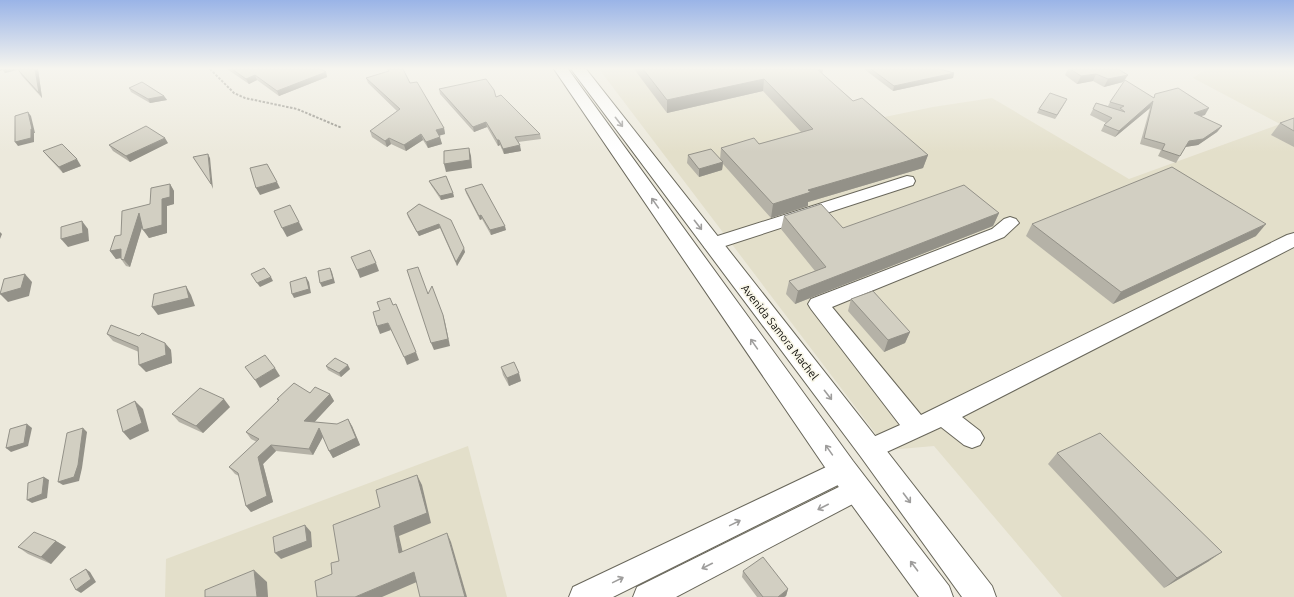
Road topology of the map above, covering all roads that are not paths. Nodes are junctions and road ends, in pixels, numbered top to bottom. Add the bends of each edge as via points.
1 (581, 97) edge
2 (599, 97) edge
3 (907, 182) dead end
4 (1010, 222) dead end
5 (1294, 240) edge
6 (712, 244) junction
7 (942, 415) junction
8 (917, 428) junction
9 (972, 438) dead end
10 (870, 449) junction
11 (850, 479) junction
12 (584, 597) edge
13 (647, 597) edge
14 (938, 597) edge
15 (981, 597) edge

11 -> 1 highway
2 -> 6 highway, Avenida Samora Machel
3 - 6 street
4 - 8 street via 998,233 818,304
5 - 7 street
6 -> 10 highway, Avenida Samora Machel
7 - 8 street
7 - 9 street
8 - 10 street
10 -> 15 highway, Avenida Samora Machel
12 -> 11 street
11 -> 13 street
14 -> 11 highway

